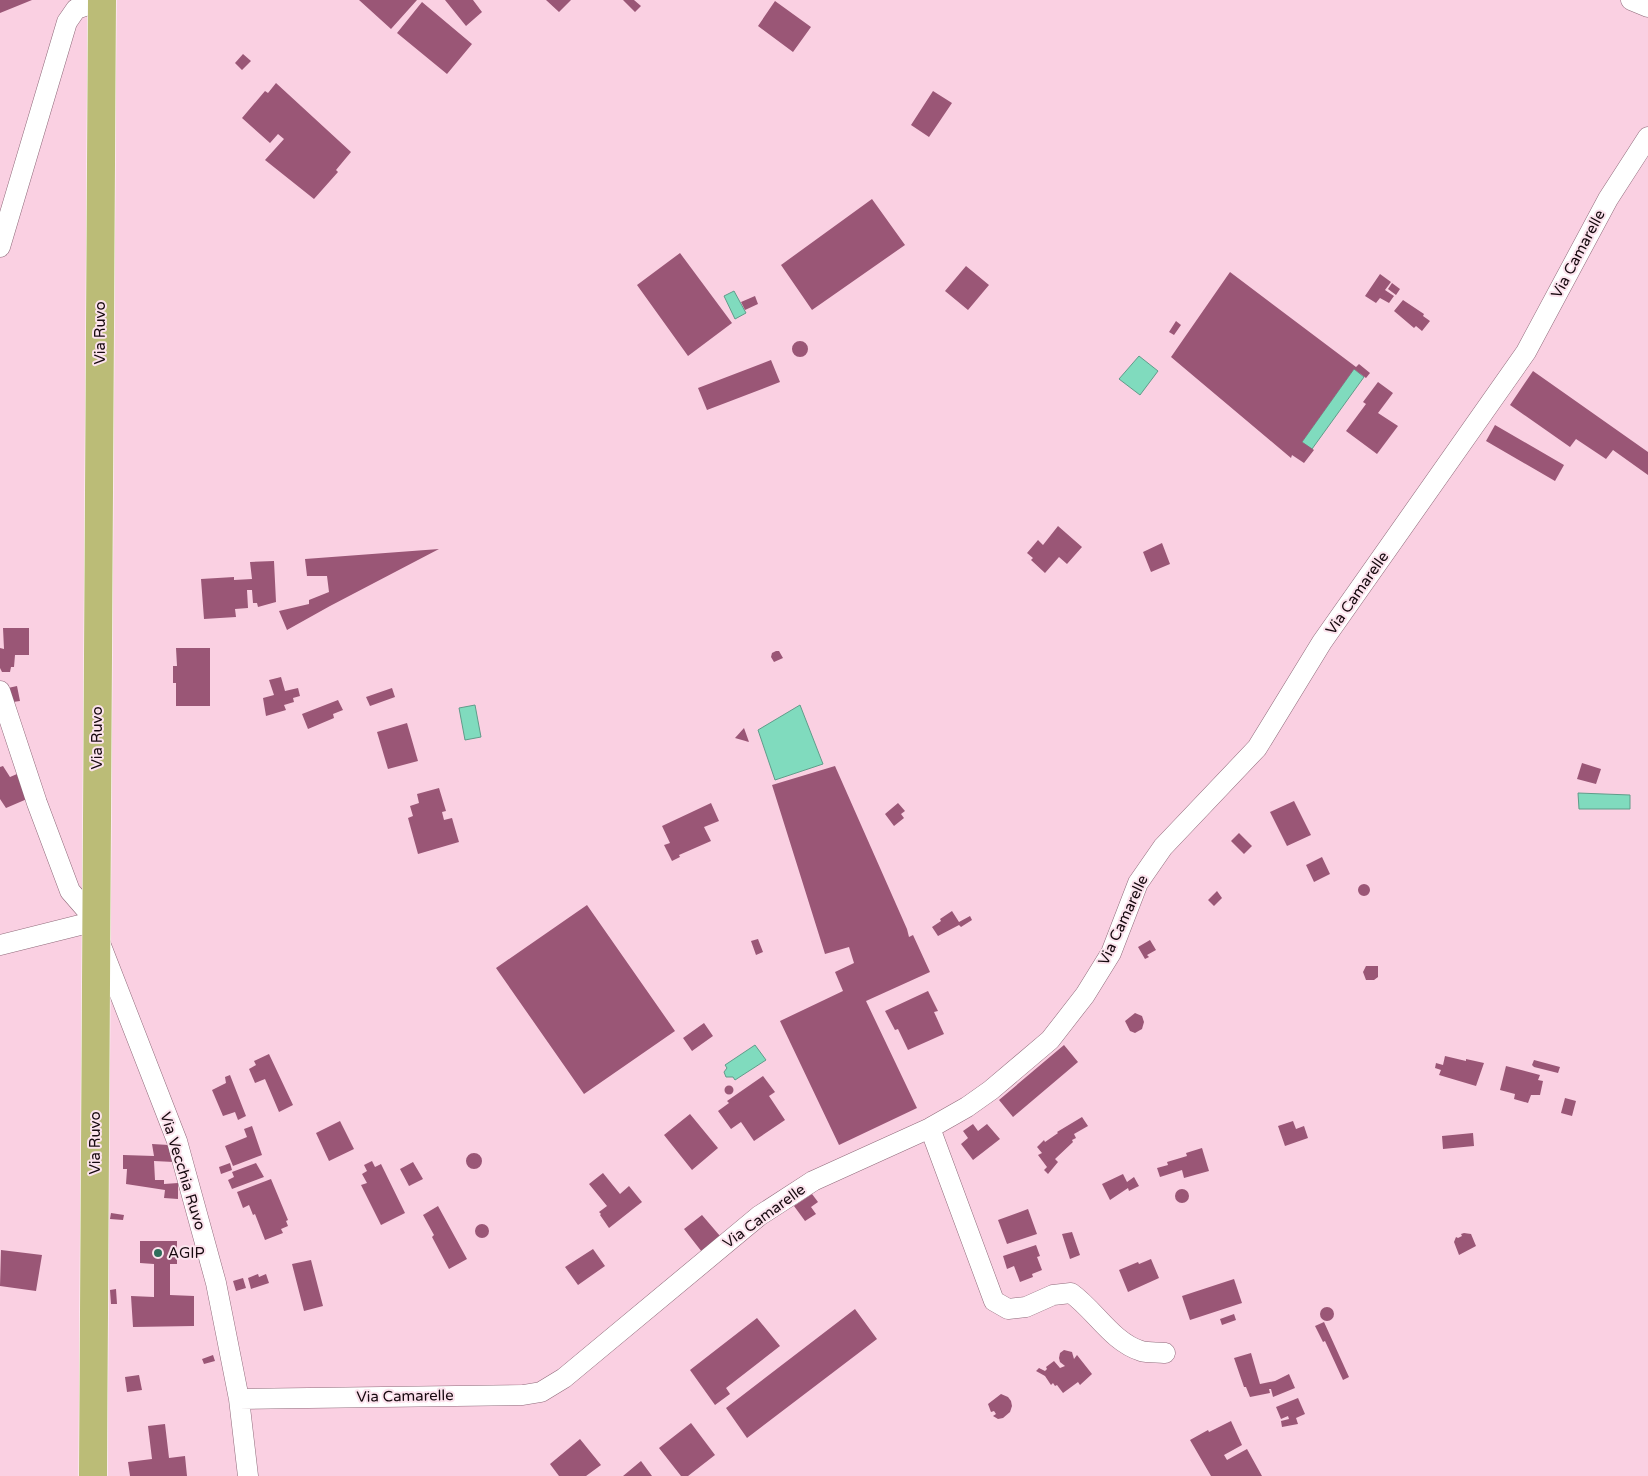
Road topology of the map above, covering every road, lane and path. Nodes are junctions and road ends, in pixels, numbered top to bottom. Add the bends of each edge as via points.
1 (102, 0) edge
2 (1631, 0) edge
3 (1648, 7) edge
4 (1648, 137) edge
5 (0, 247) edge
6 (0, 691) edge
7 (96, 928) junction
8 (0, 945) edge
9 (930, 1128) junction
10 (1165, 1353) dead end
11 (239, 1399) junction
12 (92, 1476) edge
13 (248, 1476) edge

1 - 5 street via 76,9 67,22
1 - 7 main road, Via Ruvo
2 - 3 street
4 - 9 street, Via Camarelle via 1608,198 1526,352 1322,642 1257,748 1163,847 1138,883 1111,952 1085,995 1050,1040 991,1090
6 - 7 street, Via Vecchia Ruvo via 70,891
7 - 8 street
7 - 11 street, Via Vecchia Ruvo via 177,1141 216,1283
7 - 12 main road, Via Ruvo
9 - 10 street via 994,1301 1008,1309 1071,1293 1122,1341 1141,1351
9 - 11 street, Via Camarelle via 813,1180 759,1216 564,1378 541,1392 523,1395
11 - 13 street, Via Vecchia Ruvo

